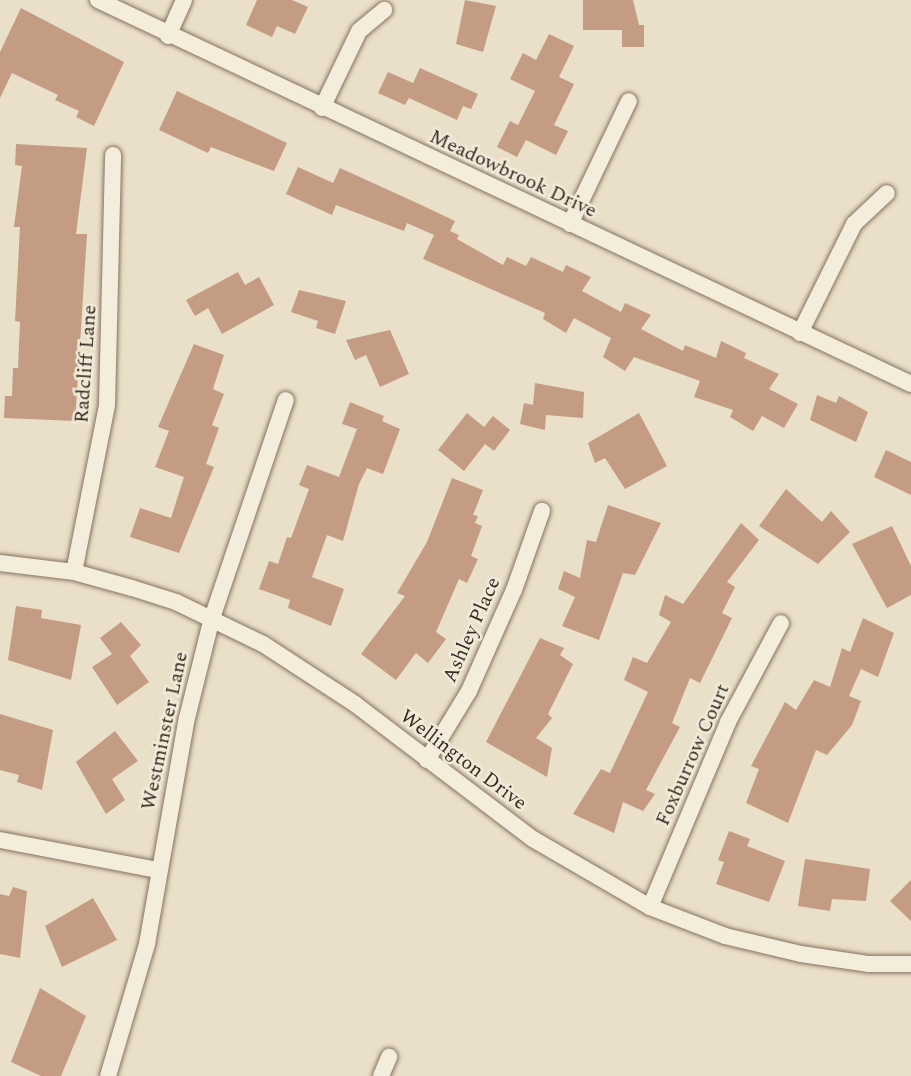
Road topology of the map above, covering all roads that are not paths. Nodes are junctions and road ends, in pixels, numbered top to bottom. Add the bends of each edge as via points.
1 (98, 0) edge
2 (184, 0) edge
3 (384, 10) dead end
4 (168, 36) junction
5 (629, 101) dead end
6 (322, 108) junction
7 (113, 156) dead end
8 (887, 192) dead end
9 (570, 224) junction
10 (800, 333) junction
11 (911, 384) edge
12 (286, 400) dead end
13 (542, 511) dead end
14 (0, 563) edge
15 (74, 572) junction
16 (212, 618) junction
17 (781, 622) dead end
18 (427, 760) junction
19 (0, 840) edge
20 (158, 870) junction
21 (650, 907) junction
22 (911, 964) edge
23 (389, 1057) dead end
24 (108, 1076) edge
25 (381, 1076) edge

1 - 4 street, Meadowbrook Drive
2 - 4 street
3 - 6 street via 359,30
4 - 6 street, Meadowbrook Drive
5 - 9 street
6 - 9 street, Meadowbrook Drive
7 - 15 street, Radcliff Lane via 107,405
8 - 10 street via 854,224
9 - 10 street, Meadowbrook Drive
10 - 11 street, Meadowbrook Drive
12 - 16 street, Westminster Lane
13 - 18 street, Ashley Place via 486,653
14 - 15 street, Wellington Drive
15 - 16 street, Wellington Drive
16 - 18 street, Wellington Drive via 302,667
16 - 20 street, Westminster Lane via 186,718
17 - 21 street, Foxburrow Court via 728,722
18 - 21 street, Wellington Drive via 543,846
19 - 20 street
20 - 24 street, Westminster Lane via 147,944
21 - 22 street, Wellington Drive via 725,936 801,954 869,964
23 - 25 street

